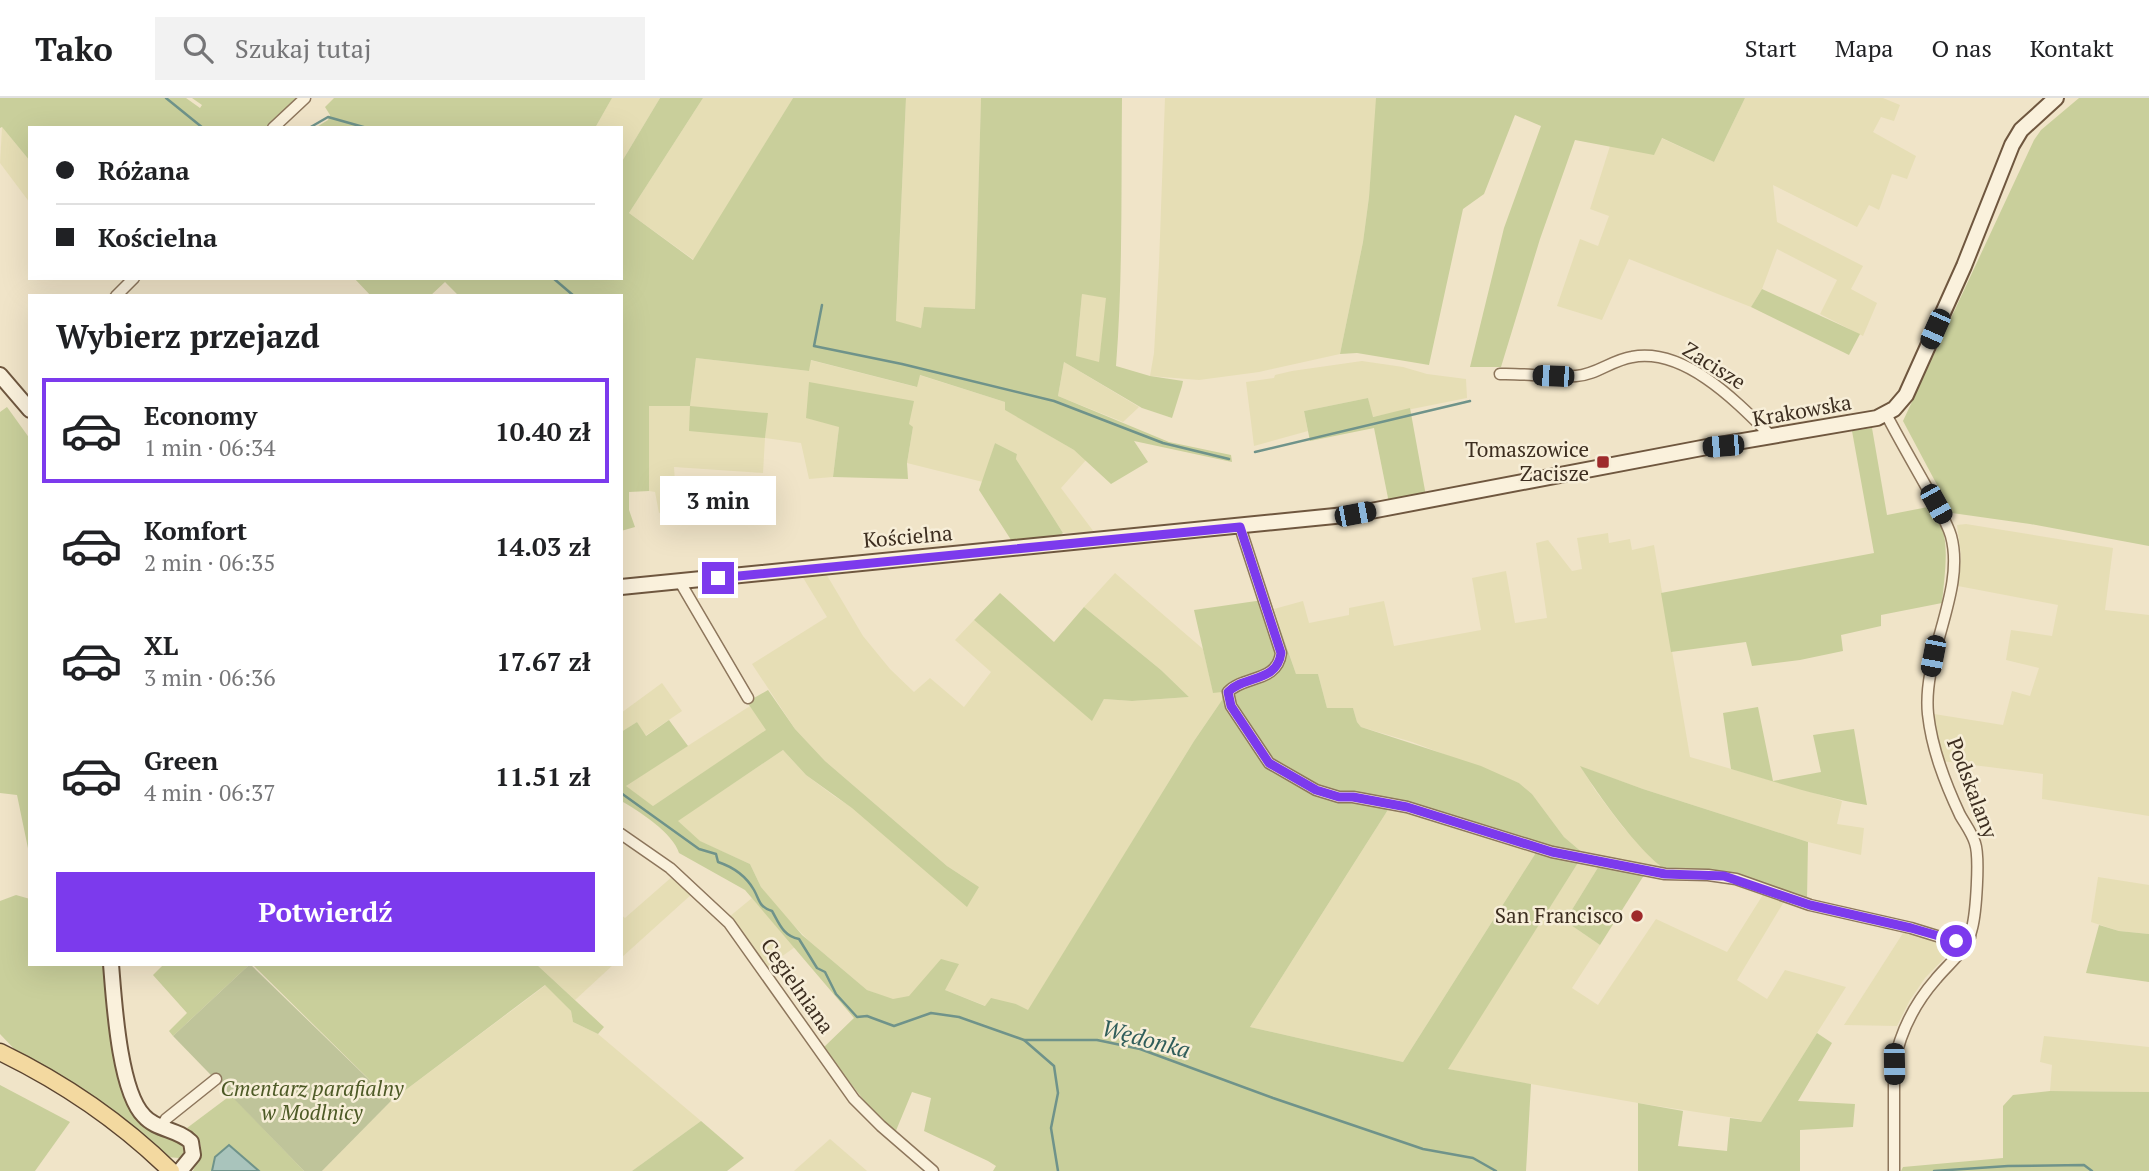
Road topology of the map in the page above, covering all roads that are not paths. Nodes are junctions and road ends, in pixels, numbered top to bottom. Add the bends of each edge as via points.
1 (305, 98) edge
2 (2056, 98) edge
3 (275, 126) edge
4 (132, 280) edge
5 (118, 294) edge
6 (1500, 374) dead end
7 (0, 375) edge
8 (28, 408) edge
9 (1886, 414) junction
10 (1772, 437) junction
11 (1240, 527) junction
12 (1199, 531) joint
13 (680, 582) junction
14 (623, 587) edge
15 (748, 698) dead end
16 (623, 835) edge
17 (1970, 937) junction
18 (111, 966) edge
19 (0, 1052) edge
20 (0, 1064) edge
21 (216, 1079) dead end
22 (161, 1127) junction
23 (156, 1171) edge
24 (171, 1171) edge
25 (180, 1171) edge
26 (933, 1171) edge
27 (1894, 1171) edge

1 - 3 street
2 - 9 street via 2012,145 1906,395
4 - 5 street
6 - 10 street, Zacisze via 1578,376 1630,357 1665,358 1716,385
7 - 8 street
9 - 10 street, Krakowska
9 - 17 street, Podskalany via 1951,537 1949,598 1927,697 1942,771 1976,845 1975,916
10 - 11 street, Krakowska via 1355,514
11 - 12 street, Krakowska
11 - 17 street via 1281,653 1275,669 1228,692 1231,706 1256,747 1279,771 1339,797 1407,807 1534,847 1665,874 1724,876 1810,905 1950,940
12 - 13 street, Kościelna
13 - 14 street, Kościelna
13 - 15 street
16 - 26 street, Cegielniana via 670,868 729,923 855,1099
17 - 27 street, Podskalany via 1919,1001 1897,1051
18 - 22 street via 119,1044 130,1088 142,1115
19 - 24 main road via 103,1112
20 - 23 main road via 75,1106
21 - 22 street
22 - 25 street via 193,1146 191,1159

